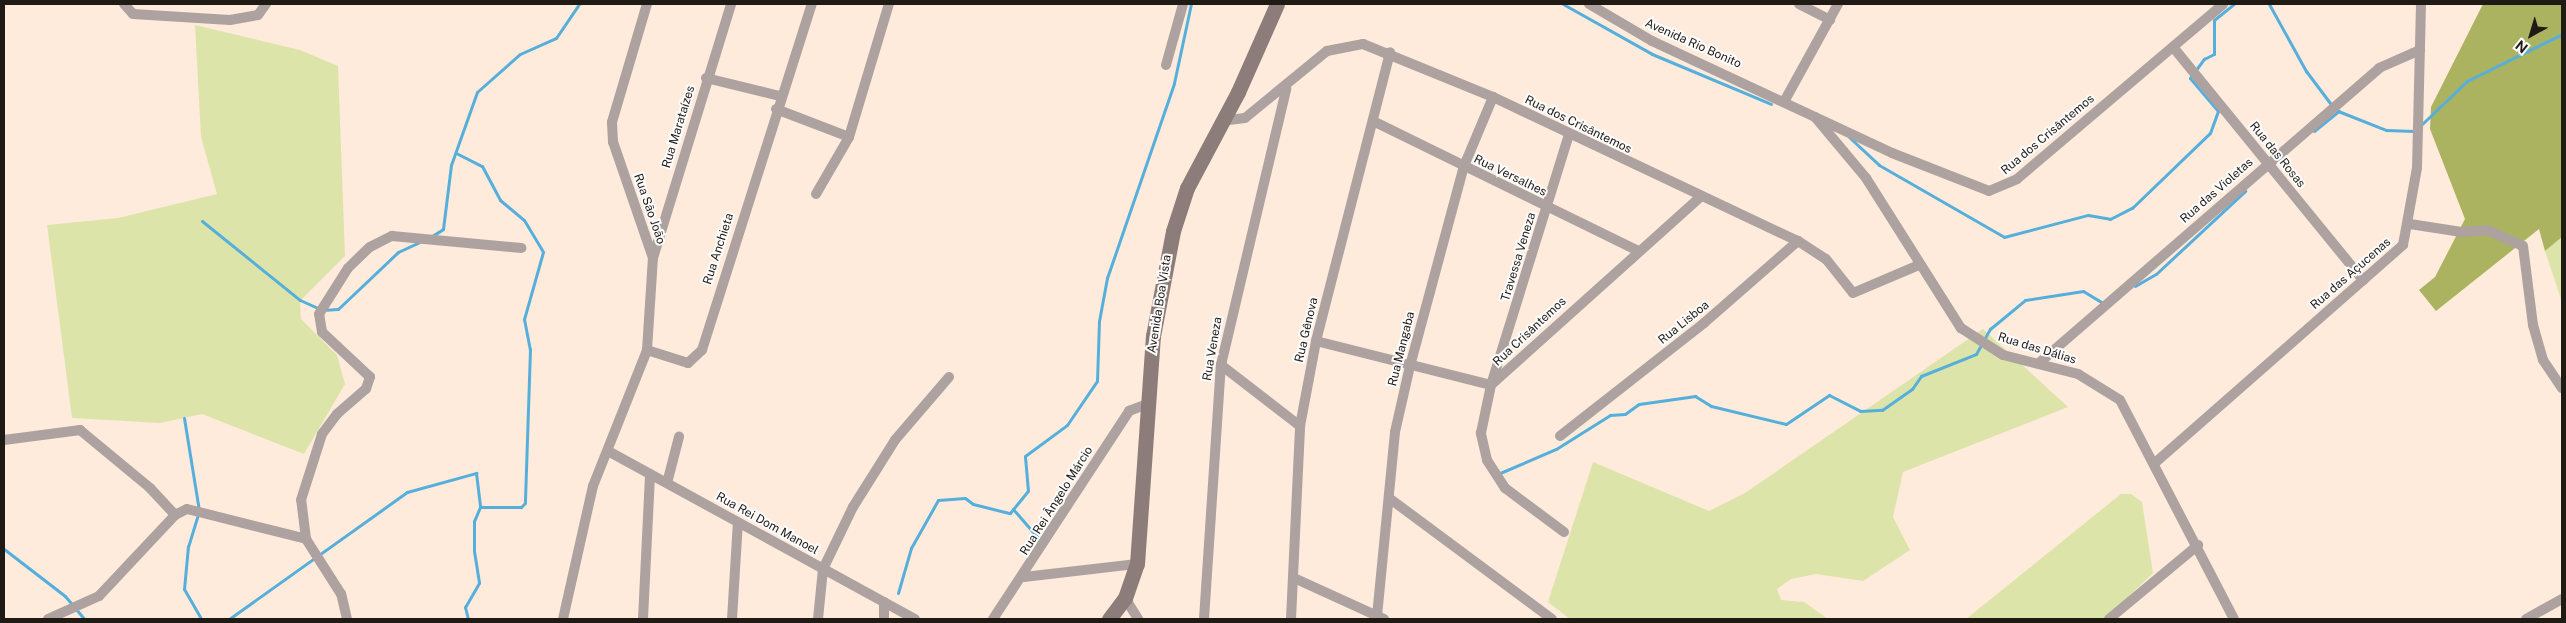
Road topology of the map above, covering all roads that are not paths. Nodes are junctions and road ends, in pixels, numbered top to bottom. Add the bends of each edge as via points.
1 (124, 4) edge
2 (266, 4) edge
3 (648, 4) edge
4 (731, 4) edge
5 (812, 4) edge
6 (889, 4) edge
7 (1183, 4) edge
8 (1277, 4) edge
9 (1589, 4) edge
10 (1799, 4) edge
11 (1838, 4) edge
12 (2223, 4) edge
13 (2421, 4) edge
14 (191, 9) edge
15 (1830, 20) junction
16 (2173, 47) junction
17 (2420, 50) junction
18 (1390, 52) junction
19 (1166, 65) dead end
20 (706, 78) junction
21 (1286, 89) junction
22 (780, 96) junction
23 (1493, 97) junction
24 (1788, 101) junction
25 (776, 109) junction
26 (1811, 112) junction
27 (1222, 121) junction
28 (1373, 121) junction
29 (1569, 135) junction
30 (849, 137) junction
31 (2268, 163) junction
32 (1464, 166) junction
33 (816, 194) dead end
34 (1699, 198) junction
35 (1547, 208) junction
36 (2410, 224) junction
37 (1798, 241) junction
38 (521, 248) dead end
39 (1638, 251) junction
40 (653, 258) junction
41 (1919, 265) junction
42 (2363, 280) junction
43 (1316, 341) junction
44 (647, 350) junction
45 (2039, 362) junction
46 (1221, 365) junction
47 (1410, 366) junction
48 (949, 377) dead end
49 (1491, 385) junction
50 (2562, 388) edge
51 (1147, 404) junction
52 (1300, 426) junction
53 (1560, 436) dead end
54 (678, 437) dead end
55 (4, 440) edge
56 (608, 451) junction
57 (2156, 462) junction
58 (650, 474) junction
59 (667, 483) junction
60 (1389, 498) junction
61 (175, 515) junction
62 (738, 522) junction
63 (1564, 532) dead end
64 (306, 539) junction
65 (2198, 545) junction
66 (1137, 564) junction
67 (823, 569) junction
68 (1024, 577) junction
69 (1294, 578) junction
70 (1125, 598) junction
71 (2562, 599) edge
72 (884, 602) junction
73 (1381, 618) edge
74 (48, 619) edge
75 (347, 619) edge
76 (563, 619) edge
77 (643, 619) edge
78 (732, 619) edge
79 (818, 619) edge
80 (884, 619) edge
81 (915, 619) edge
82 (993, 619) edge
83 (1109, 619) edge
84 (1138, 619) edge
85 (1204, 619) edge
86 (1292, 619) edge
87 (1552, 619) edge
88 (2110, 619) edge
89 (2234, 619) edge
90 (2526, 619) edge

1 - 14 street via 135,14
2 - 14 street via 262,13 244,18
3 - 40 street, Rua São João via 612,122 614,142
4 - 20 street, Rua Marataízes
5 - 22 street, Rua Anchieta
6 - 30 street
7 - 19 street
8 - 27 street, Avenida Boa Vista
9 - 24 street, Avenida Rio Bonito via 1652,41
10 - 15 street
11 - 15 street
12 - 16 street, Rua dos Crisântemos
13 - 17 street, Rua das Açucenas
15 - 24 street
16 - 26 street, Rua dos Crisântemos via 2000,190 1975,189
16 - 31 street, Rua das Rosas
17 - 31 street, Rua das Violetas via 2379,68
17 - 36 street, Rua das Açucenas via 2417,168
18 - 21 street, Rua dos Crisântemos via 1363,44 1337,47 1317,58
18 - 23 street, Rua dos Crisântemos
18 - 28 street, Rua Gênova
20 - 22 street
20 - 40 street, Rua Marataízes
21 - 27 street, Rua dos Crisântemos via 1237,122
21 - 46 street, Rua Veneza
22 - 25 street, Rua Anchieta
23 - 29 street, Rua dos Crisântemos
23 - 32 street, Rua Mangaba
24 - 26 street, Avenida Rio Bonito
25 - 30 street
25 - 44 street, Rua Anchieta via 699,355 688,363
26 - 41 street, Rua das Dálias via 1860,171
27 - 51 street, Avenida Boa Vista via 1187,188 1173,231 1153,336
28 - 32 street, Rua Versalhes
28 - 43 street, Rua Gênova
29 - 34 street, Rua dos Crisântemos
29 - 35 street, Travessa Veneza
30 - 33 street
31 - 42 street, Rua das Rosas
31 - 45 street, Rua das Violetas
32 - 35 street, Rua Versalhes
32 - 47 street, Rua Mangaba
34 - 37 street, Rua dos Crisântemos
34 - 39 street, Rua Crisântemos
35 - 39 street, Rua Versalhes
35 - 49 street, Travessa Veneza
36 - 42 street, Rua das Açucenas via 2403,244
36 - 50 street via 2461,232 2487,230 2522,246 2543,360
37 - 41 street, Rua dos Crisântemos via 1826,259 1853,292
37 - 53 street, Rua Lisboa via 1704,324
38 - 64 street via 392,236 370,247 341,276 319,314 319,327 365,367 370,381 322,434 301,500
39 - 49 street, Rua Crisântemos
40 - 44 street, Rua São João
41 - 45 street, Rua das Dálias via 1949,312 1976,340 2003,355
42 - 57 street, Rua das Açucenas
43 - 47 street, Rua Crisântemos
43 - 52 street, Rua Gênova
44 - 56 street, Rua São João
45 - 57 street, Rua das Dálias via 2110,391 2129,413
46 - 52 street
46 - 85 street, Rua Veneza
47 - 49 street, Rua Crisântemos
47 - 60 street, Rua Mangaba via 1396,432
48 - 67 street via 868,479
49 - 63 street, Travessa Veneza via 1481,434 1494,475 1517,500
51 - 66 street, Avenida Boa Vista
51 - 68 street, Rua Rei Ângelo Márcio via 1129,412
52 - 69 street, Rua Gênova
54 - 59 street
55 - 61 street via 80,430 150,488
56 - 58 street, Rua Rei Dom Manoel
56 - 76 street, Rua São João via 593,486
57 - 65 street, Rua das Dálias
58 - 59 street, Rua Rei Dom Manoel
58 - 77 street
59 - 62 street, Rua Rei Dom Manoel
60 - 73 street, Rua Mangaba
60 - 87 street
61 - 64 street via 200,509
61 - 74 street via 99,596
62 - 67 street, Rua Rei Dom Manoel
62 - 78 street
64 - 75 street via 341,594
65 - 88 street
65 - 89 street, Rua das Dálias
66 - 68 street
66 - 70 street, Avenida Boa Vista
67 - 72 street, Rua Rei Dom Manoel
67 - 79 street
68 - 82 street, Rua Rei Ângelo Márcio
69 - 73 street
69 - 86 street, Rua Gênova
70 - 83 street, Avenida Boa Vista
70 - 84 street
71 - 90 street
72 - 80 street
72 - 81 street, Rua Rei Dom Manoel

